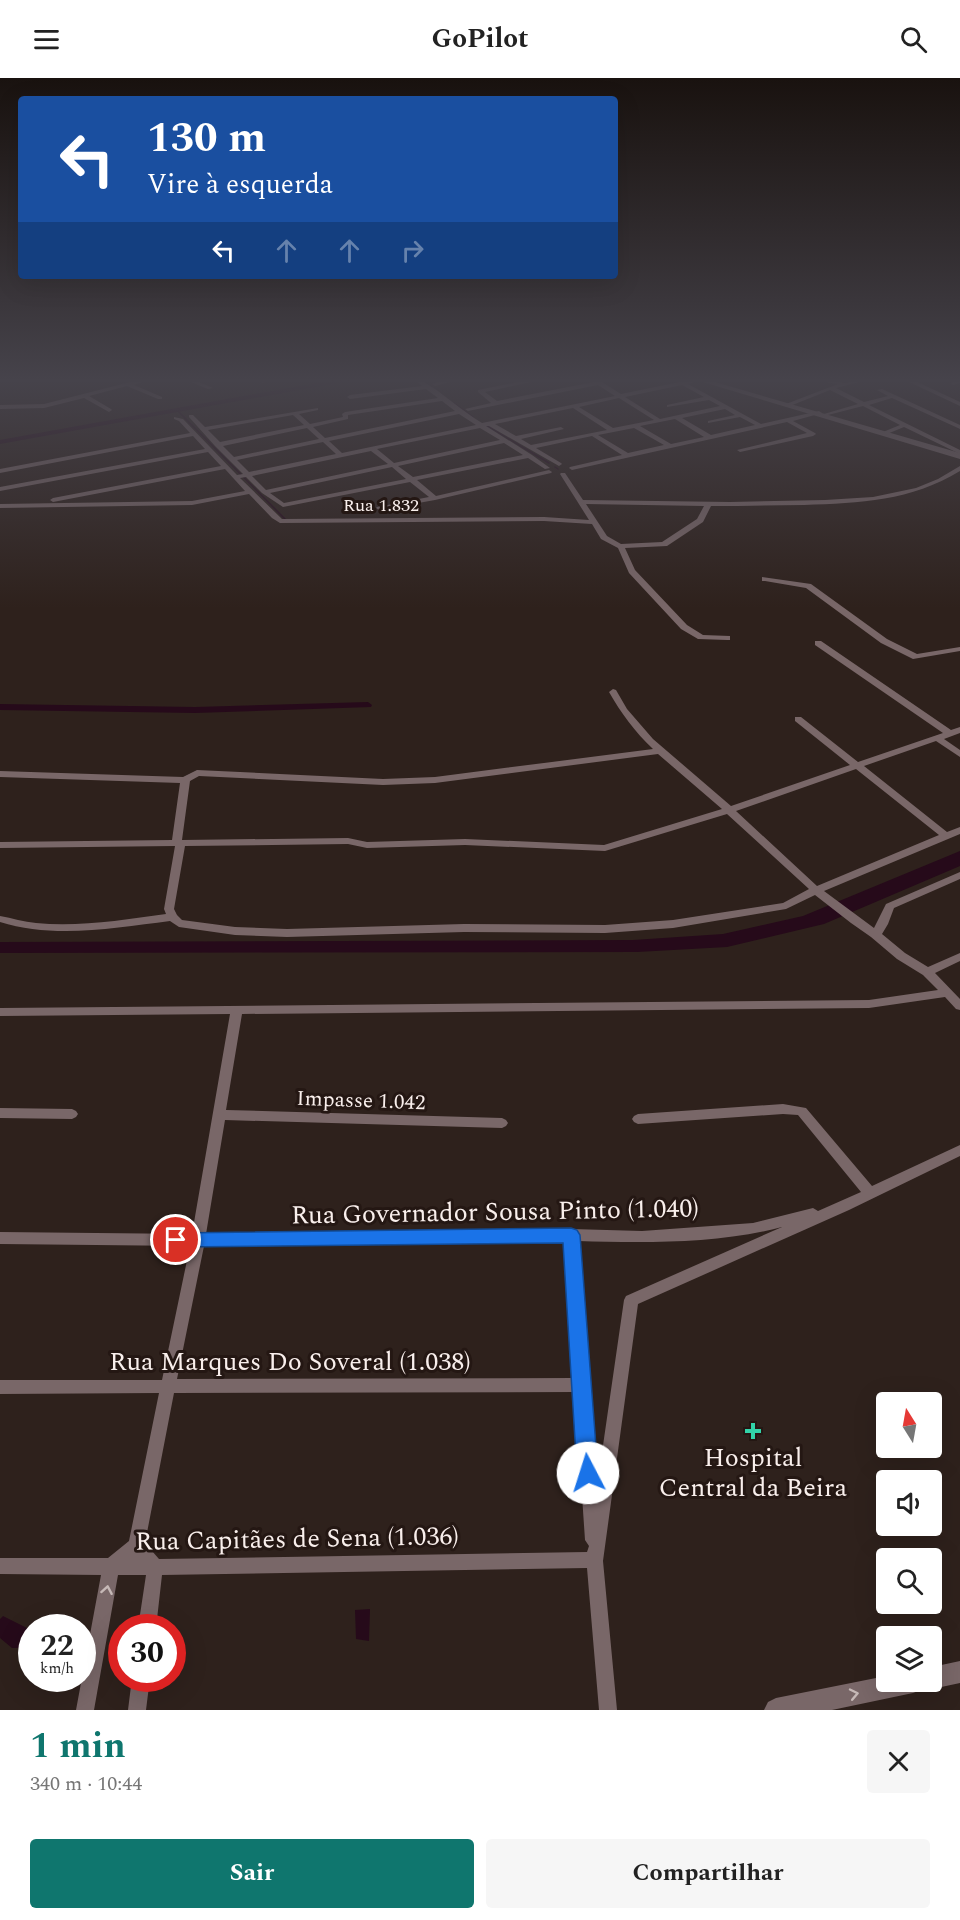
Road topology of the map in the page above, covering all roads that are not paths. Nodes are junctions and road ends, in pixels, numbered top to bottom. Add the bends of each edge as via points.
1 (78, 456) edge
2 (177, 456) edge
3 (215, 456) edge
4 (228, 456) edge
5 (245, 456) edge
6 (335, 456) edge
7 (382, 456) edge
8 (432, 456) edge
9 (530, 456) joint
10 (546, 456) edge
11 (628, 456) edge
12 (231, 459) junction
13 (47, 462) junction
14 (394, 464) junction
15 (559, 464) junction
16 (226, 467) junction
17 (572, 468) junction
18 (960, 468) edge
19 (548, 470) junction
20 (0, 471) edge
21 (247, 474) junction
22 (563, 474) junction
23 (236, 477) junction
24 (60, 479) junction
25 (413, 480) junction
26 (44, 482) junction
27 (0, 489) edge
28 (251, 492) junction
29 (264, 492) junction
30 (435, 498) junction
31 (54, 502) junction
32 (583, 502) junction
33 (708, 505) junction
34 (0, 506) edge
35 (379, 508) dead end
36 (593, 522) junction
37 (619, 546) junction
38 (765, 579) dead end
39 (727, 638) dead end
40 (818, 643) dead end
41 (960, 649) edge
42 (613, 692) dead end
43 (798, 719) dead end
44 (960, 730) edge
45 (949, 734) junction
46 (937, 738) junction
47 (661, 751) junction
48 (960, 754) edge
49 (860, 765) junction
50 (0, 774) edge
51 (185, 780) junction
52 (729, 810) junction
53 (960, 830) edge
54 (946, 836) junction
55 (179, 843) junction
56 (0, 845) edge
57 (960, 875) edge
58 (816, 890) junction
59 (172, 917) junction
60 (1, 918) edge
61 (876, 934) junction
62 (960, 957) edge
63 (927, 972) junction
64 (945, 993) junction
65 (960, 1006) edge
66 (237, 1009) junction
67 (0, 1012) edge
68 (0, 1113) edge
69 (72, 1114) dead end
70 (219, 1115) junction
71 (638, 1119) dead end
72 (502, 1123) dead end
73 (960, 1150) edge
74 (870, 1193) junction
75 (844, 1206) junction
76 (571, 1235) junction
77 (0, 1239) edge
78 (198, 1240) junction
79 (580, 1385) junction
80 (170, 1386) junction
81 (0, 1387) edge
82 (136, 1546) junction
83 (595, 1560) junction
84 (0, 1566) edge
85 (111, 1567) junction
86 (155, 1567) junction
87 (149, 1614) edge
88 (960, 1672) edge
89 (942, 1676) edge
90 (876, 1690) edge
91 (139, 1692) edge
92 (85, 1710) edge
93 (136, 1710) edge
94 (608, 1710) edge
95 (776, 1710) edge

1 - 13 street
2 - 24 street
3 - 16 street, Rua 1.832
4 - 12 street
5 - 12 street
6 - 21 street
7 - 14 street
8 - 14 street
9 - 19 street
9 - 25 street
10 - 15 street
11 - 17 street
12 - 21 street
13 - 20 street
13 - 24 street
14 - 25 street
14 - 29 street
15 - 17 street
15 - 19 street
16 - 23 street, Rua 1.832
16 - 31 street
17 - 22 street
18 - 33 street via 918,489 872,500
19 - 22 street
19 - 30 street
21 - 23 street
21 - 29 street
22 - 32 street
23 - 28 street, Rua 1.832
24 - 26 street
25 - 29 street via 283,505
25 - 30 street
26 - 27 street
26 - 31 street
28 - 31 street via 192,503
28 - 36 street, Rua 1.832 via 273,517 288,522 394,519
30 - 35 street
31 - 34 street
32 - 33 street
32 - 36 street
33 - 37 street via 700,520 664,544
36 - 37 street via 604,537
37 - 39 street via 638,579 684,627 701,637
38 - 41 street via 808,586 884,641 916,657
40 - 45 street
42 - 47 street via 630,722
43 - 49 street
44 - 45 street
45 - 46 street
46 - 48 street
46 - 49 street
47 - 51 street via 435,780 383,782 197,773
47 - 52 street
49 - 52 street
49 - 54 street
50 - 51 street
51 - 55 street
52 - 55 street via 605,848 465,842
52 - 58 street
53 - 54 street
54 - 58 street
55 - 56 street
55 - 59 street via 170,897
57 - 61 street via 890,906
58 - 59 street via 786,906 673,924 605,929 287,933 196,927
58 - 61 street via 854,922
59 - 60 street via 68,926 14,925
61 - 63 street
62 - 63 street
63 - 64 street
64 - 65 street
64 - 66 street via 870,1004
66 - 67 street
66 - 70 street
68 - 69 street
70 - 72 street, Impasse 1.042
70 - 78 street
71 - 74 street via 802,1111
73 - 74 street
74 - 75 street
75 - 76 street, Rua Governador Sousa Pinto (1.040) via 753,1229 642,1237
75 - 83 street via 631,1300
76 - 78 street, Rua Governador Sousa Pinto (1.040)
76 - 79 street
77 - 78 street, Rua Governador Sousa Pinto (1.040)
78 - 80 street
79 - 80 street, Rua Marques Do Soveral (1.038)
79 - 83 street
80 - 81 street, Rua Marques Do Soveral (1.038)
80 - 82 street
82 - 85 street
82 - 86 street
83 - 86 street, Rua Capitães de Sena (1.036)
83 - 94 street
84 - 85 street, Rua Capitães de Sena (1.036)
85 - 86 street, Rua Capitães de Sena (1.036)
92 -> 85 street
86 - 87 street
88 - 89 street
95 -> 90 street
91 - 93 street

